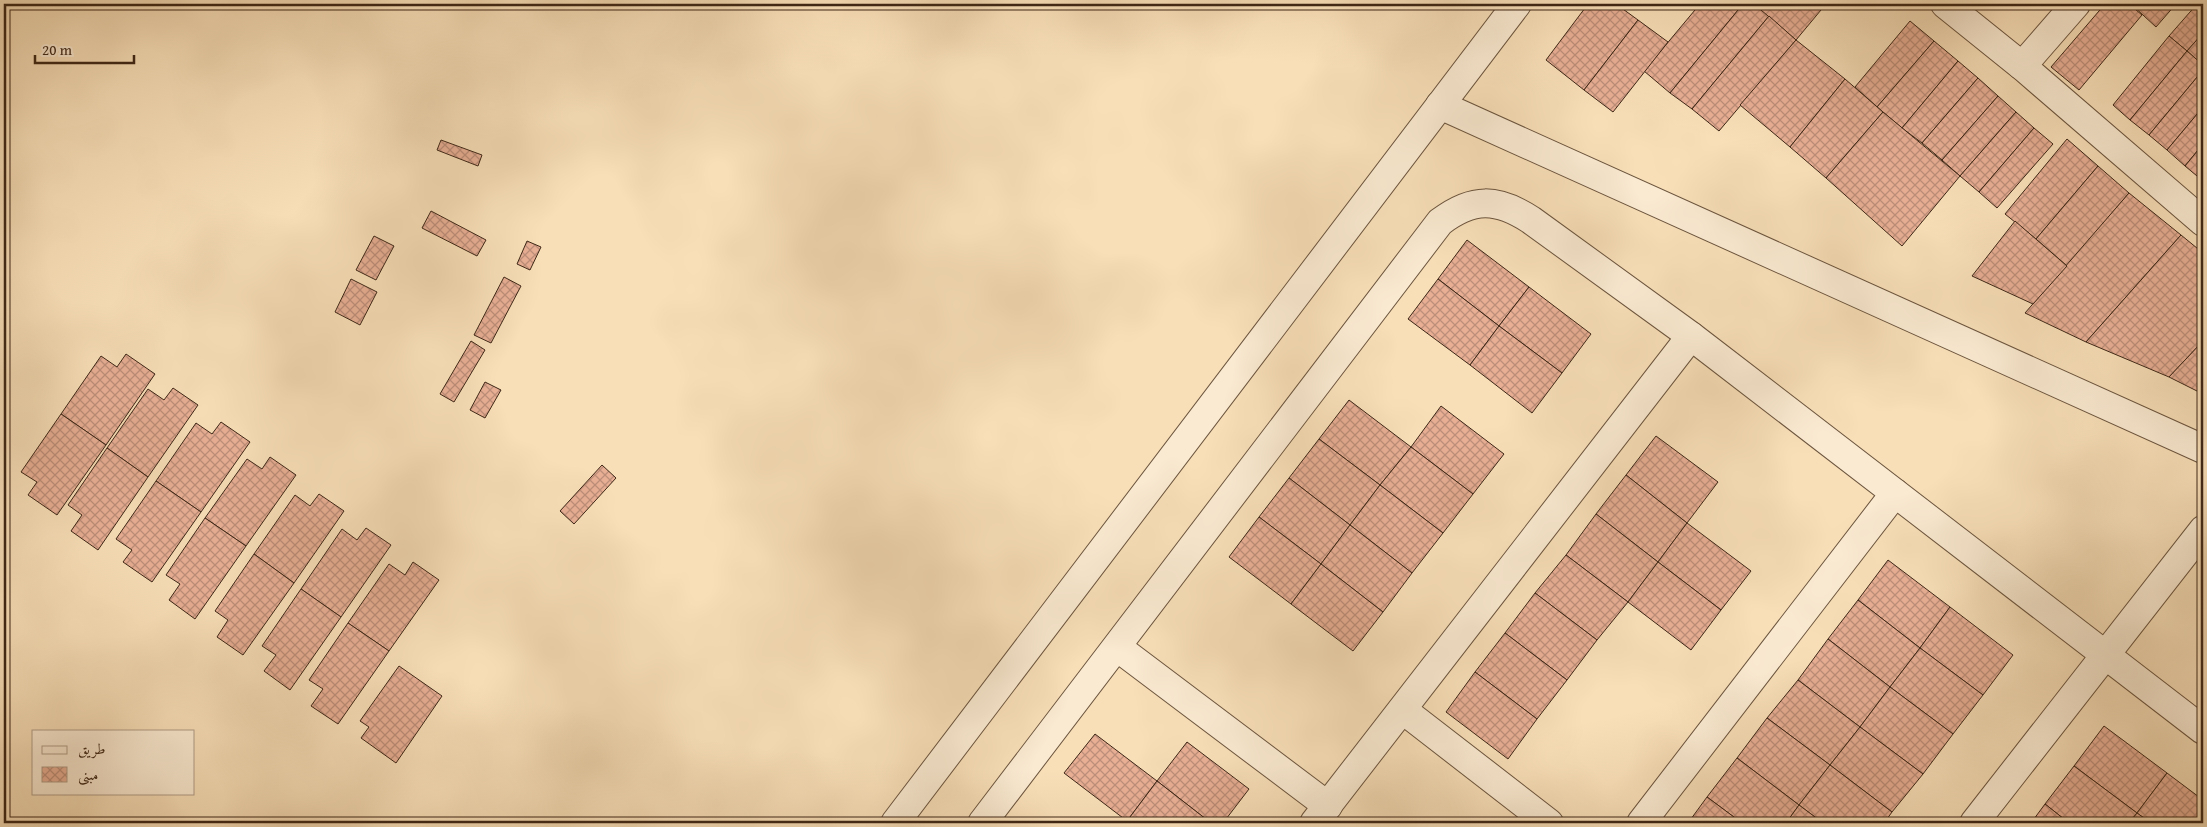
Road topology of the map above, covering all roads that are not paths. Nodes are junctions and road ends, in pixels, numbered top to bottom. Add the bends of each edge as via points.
1 (1517, 4) edge
2 (1945, 4) edge
3 (2076, 4) edge
4 (2022, 66) junction
5 (1440, 104) junction
6 (2203, 222) edge
7 (1691, 336) junction
8 (2203, 449) edge
9 (1895, 494) junction
10 (2203, 530) edge
11 (1117, 647) junction
12 (2105, 654) junction
13 (1402, 710) junction
14 (2203, 730) edge
15 (1321, 815) edge
16 (895, 823) edge
17 (982, 823) edge
18 (1549, 823) edge
19 (1641, 823) edge
20 (1974, 823) edge

1 - 5 street
2 - 4 street
3 - 4 street
4 - 6 street
5 - 8 street
5 - 16 street
7 - 9 street
7 - 11 street via 1517,211 1485,203 1469,205 1454,212 1440,222
7 - 13 street
9 - 12 street
9 - 19 street
10 - 12 street
11 - 15 street
11 - 17 street
12 - 14 street
12 - 20 street
13 - 15 street
13 - 18 street

